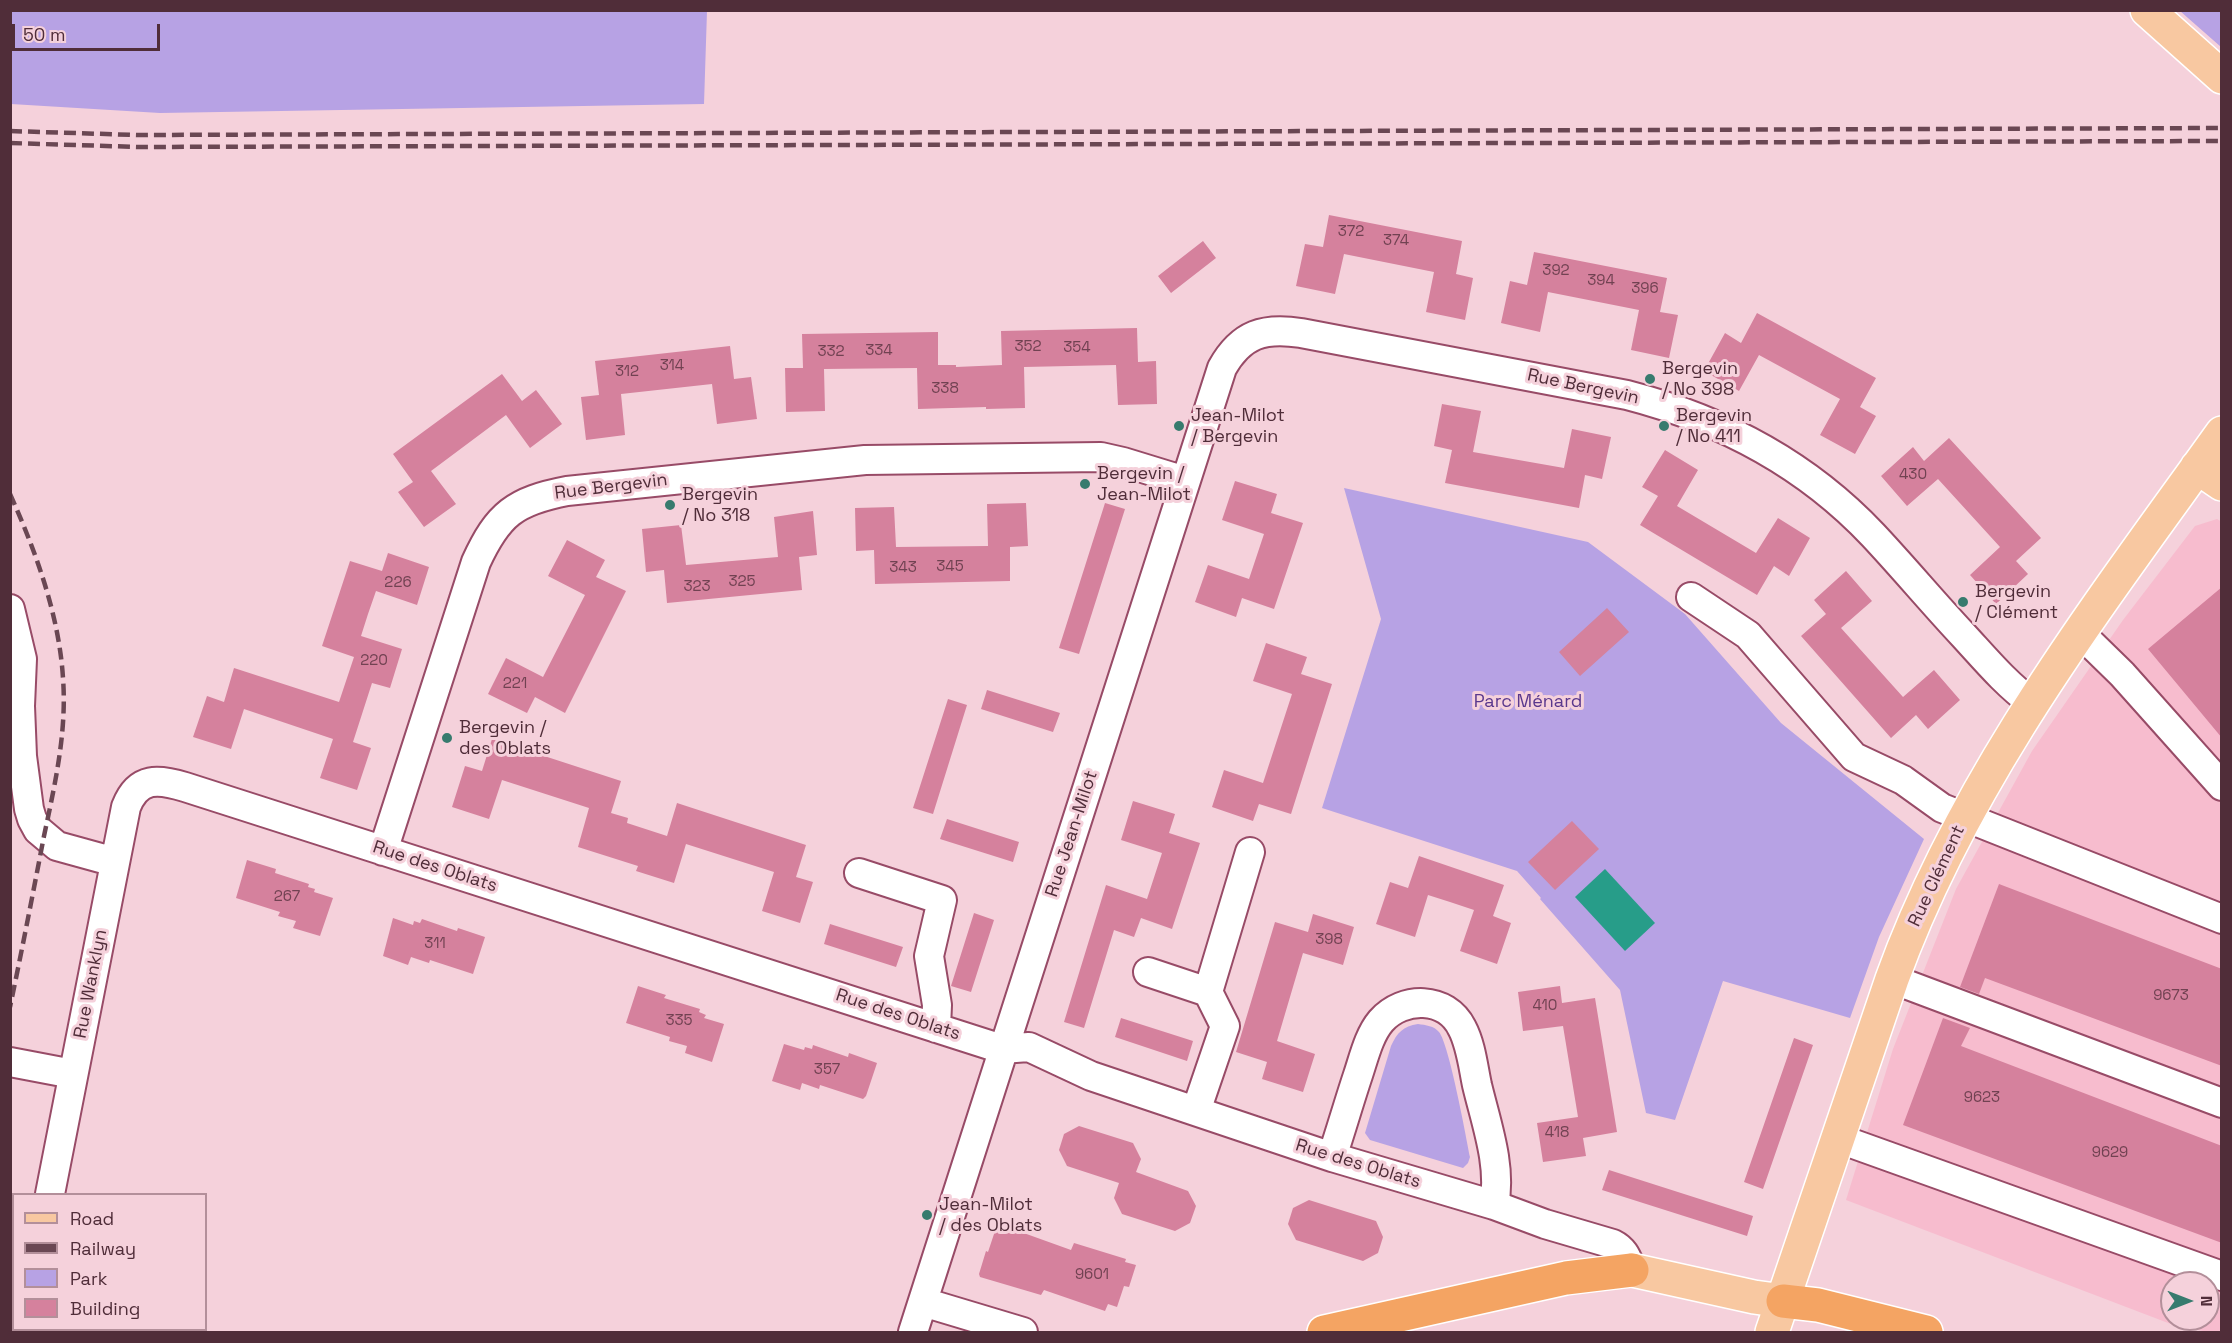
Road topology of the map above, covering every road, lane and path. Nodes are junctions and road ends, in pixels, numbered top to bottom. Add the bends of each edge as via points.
1 (2147, 10) edge
2 (2222, 77) edge
3 (1243, 341) joint
4 (2222, 433) edge
5 (2209, 475) edge
6 (1185, 481) junction
7 (1690, 597) dead end
8 (10, 609) edge
9 (2080, 633) junction
10 (2032, 703) junction
11 (147, 783) joint
12 (2222, 786) edge
13 (1965, 816) junction
14 (383, 851) junction
15 (1250, 852) dead end
16 (115, 862) junction
17 (859, 873) dead end
18 (2222, 919) edge
19 (1148, 972) dead end
20 (1892, 979) junction
21 (1208, 992) junction
22 (936, 1028) junction
23 (1002, 1049) junction
24 (10, 1062) edge
25 (73, 1074) junction
26 (2222, 1104) edge
27 (1196, 1112) junction
28 (1837, 1138) junction
29 (1332, 1157) junction
30 (50, 1193) edge
31 (1494, 1205) junction
32 (1632, 1270) junction
33 (2222, 1276) edge
34 (1783, 1301) junction
35 (923, 1302) junction
36 (913, 1332) edge
37 (1023, 1332) edge
38 (1324, 1332) edge
39 (1772, 1332) edge
40 (1926, 1332) edge

1 - 2 main road
3 - 6 street, Rue Jean-Milot via 1222,368
3 - 10 street, Rue Bergevin via 1270,330 1301,333 1627,395 1703,418 1779,458 1836,501 1872,534 2006,682
4 - 5 main road, Rue Clément
5 - 9 main road, Rue Clément
6 - 14 street, Rue Bergevin via 1101,457 907,459 579,489 527,501 502,519 476,562
6 - 23 street, Rue Jean-Milot
7 - 13 street via 1748,635 1854,757 1903,780 1942,808
8 - 16 street via 22,659 22,756 32,819 38,830 57,846
9 - 10 main road, Rue Clément
9 - 12 street
10 - 13 main road, Rue Clément
11 - 14 street, Rue des Oblats via 166,782
11 - 16 street, Rue Wanklyn via 128,802
13 - 18 street
13 - 20 main road, Rue Clément via 1927,893
14 - 22 street, Rue des Oblats
15 - 21 street
16 - 25 street, Rue Wanklyn
17 - 22 street via 942,900 930,956
19 - 21 street
20 - 26 street
20 - 28 main road, Rue Clément
21 - 27 street via 1225,1026
22 - 23 street, Rue des Oblats
23 - 27 street, Rue des Oblats via 1029,1047 1091,1076
23 - 35 street, Rue Jean-Milot
24 - 25 street
25 - 30 street, Rue Wanklyn
27 - 29 street, Rue des Oblats
28 - 33 street
28 - 34 main road, Rue Clément
29 - 31 street, Rue des Oblats
29 - 31 street via 1379,1023 1398,1007 1431,1003 1456,1019 1469,1048 1495,1170
31 - 32 street, Rue des Oblats via 1613,1244 1626,1254
32 - 34 main road
32 - 38 highway via 1566,1278
34 - 39 main road, Rue Clément
34 - 40 highway via 1818,1305
35 - 36 street, Rue Jean-Milot
35 - 37 street

